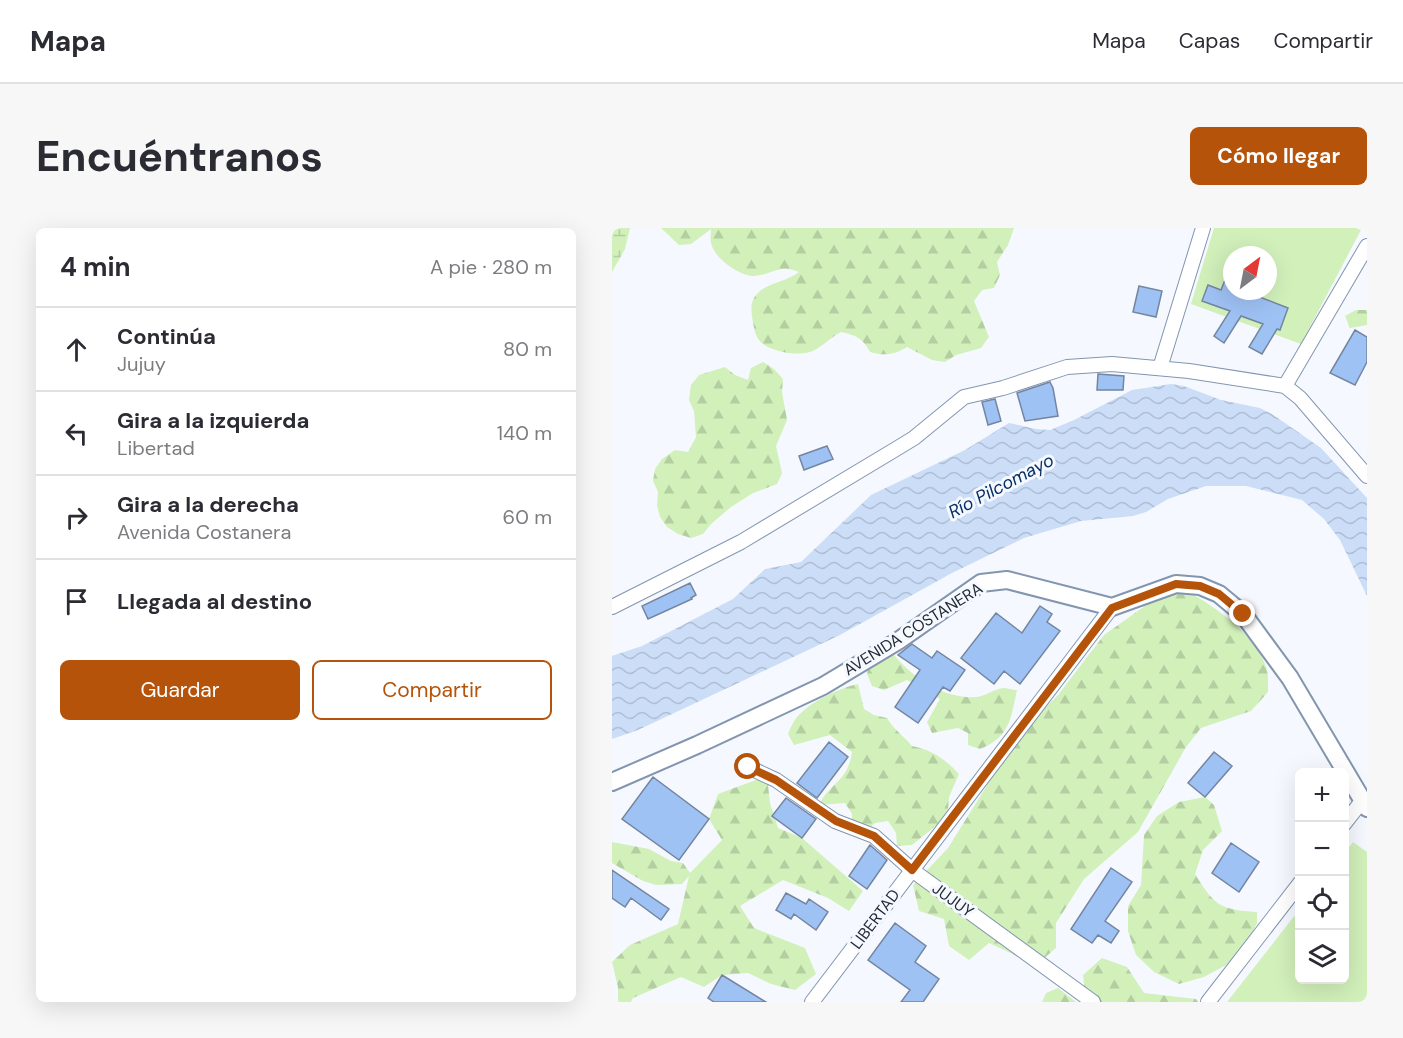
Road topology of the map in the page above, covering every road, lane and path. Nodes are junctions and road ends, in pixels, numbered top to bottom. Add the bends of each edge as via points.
1 (1203, 228) edge
2 (1367, 246) edge
3 (1160, 368) junction
4 (1285, 386) junction
5 (1367, 476) edge
6 (612, 608) edge
7 (1112, 608) junction
8 (748, 767) dead end
9 (612, 782) edge
10 (1365, 804) edge
11 (1346, 822) edge
12 (912, 870) junction
13 (1295, 888) edge
14 (812, 1002) edge
15 (1093, 1002) edge
16 (1208, 1002) edge

1 - 3 street
2 - 4 street
3 - 4 street
3 - 6 street via 1112,364 1067,367 964,397 896,450 741,542
4 - 5 street via 1300,398
7 - 9 street, AVENIDA COSTANERA via 1007,580 981,583 823,686
7 - 10 street via 1176,584 1200,586 1219,594 1243,614 1290,678
7 - 12 street, LIBERTAD
8 - 12 street, JUJUY via 776,780 836,821 874,836
10 - 11 street
12 - 14 street, LIBERTAD
12 - 15 street, JUJUY
13 - 16 street

